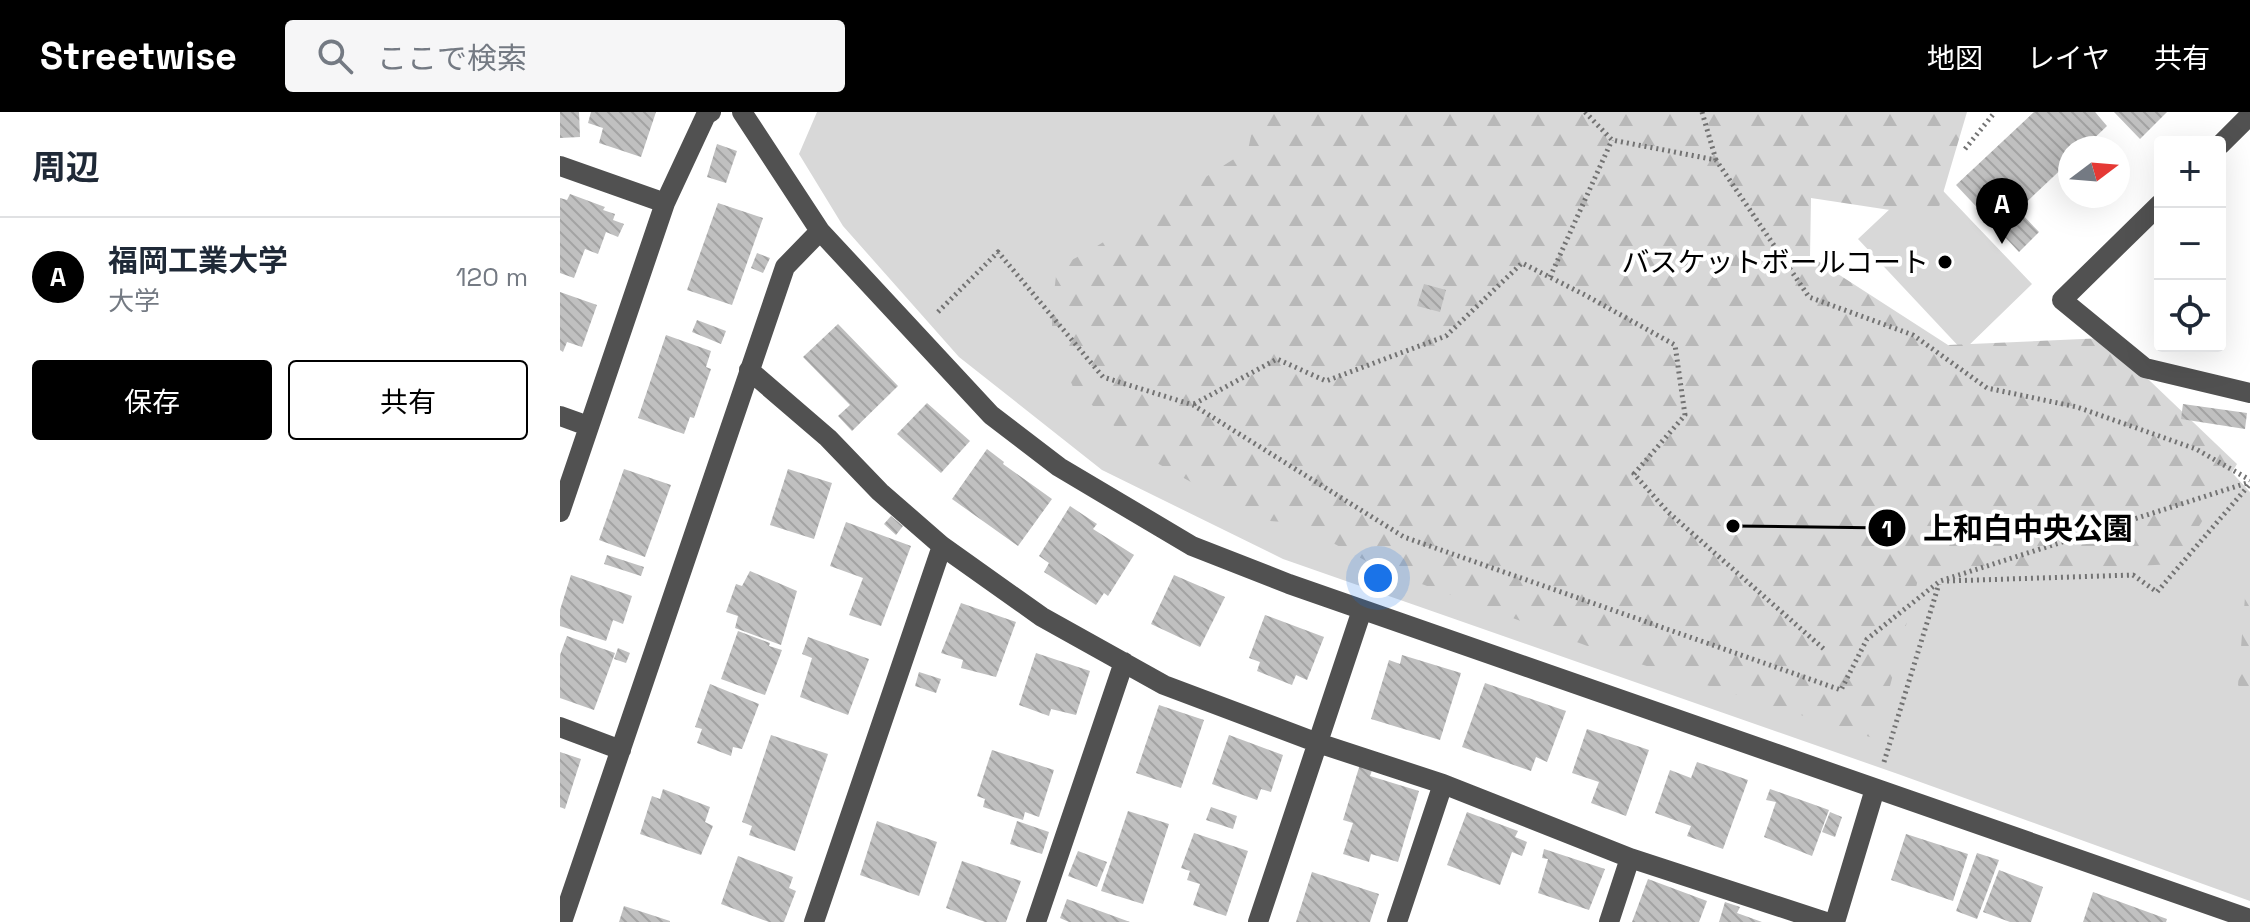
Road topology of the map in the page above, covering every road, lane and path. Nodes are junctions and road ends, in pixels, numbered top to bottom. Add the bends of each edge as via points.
1 (711, 112) edge
2 (742, 112) edge
3 (1585, 112) edge
4 (1702, 112) edge
5 (1995, 112) edge
6 (2250, 115) edge
7 (2226, 139) edge
8 (1612, 140) junction
9 (1965, 149) dead end
10 (1716, 160) junction
11 (560, 166) edge
12 (665, 203) junction
13 (2156, 208) edge
14 (820, 231) junction
15 (1550, 277) junction
16 (915, 334) junction
17 (749, 370) junction
18 (2250, 393) edge
19 (1193, 405) junction
20 (560, 416) edge
21 (588, 426) junction
22 (2250, 482) edge
23 (560, 512) edge
24 (942, 546) junction
25 (1940, 581) junction
26 (1362, 610) junction
27 (1825, 650) dead end
28 (1124, 662) junction
29 (560, 727) edge
30 (1318, 743) junction
31 (621, 750) junction
32 (1443, 784) junction
33 (1875, 789) junction
34 (1630, 858) junction
35 (2250, 919) edge
36 (562, 922) edge
37 (814, 922) edge
38 (1036, 922) edge
39 (1258, 922) edge
40 (1397, 922) edge
41 (1609, 922) edge
42 (1826, 922) edge
43 (1835, 922) edge

1 - 12 street
2 - 14 street
3 - 8 path
4 - 10 path
5 - 9 path
6 - 7 street
8 - 10 path
8 - 15 path
10 - 22 path via 1809,297 1913,335 1987,388 2092,412 2196,449
11 - 12 street
12 - 21 street
13 - 18 street via 2062,300 2145,368
14 - 16 street
14 - 17 street via 785,267
15 - 19 path via 1522,263 1446,336 1326,381 1277,359
15 - 27 path via 1675,345 1685,415 1634,474 1668,512
16 - 19 path via 998,252 1103,377
16 - 26 street via 991,415 1059,467 1192,546
17 - 24 street
17 - 31 street
19 - 25 path via 1404,537 1841,690 1867,639
20 - 21 street
21 - 23 street
22 - 25 path
22 - 25 path via 2157,592 2133,575
24 - 28 street via 1042,617
24 - 37 street
25 - 33 path
26 - 30 street
26 - 33 street
28 - 30 street via 1164,685
28 - 38 street
29 - 31 street
30 - 32 street
30 - 39 street
31 - 36 street
32 - 34 street
32 - 40 street
33 - 35 street
33 - 43 street
34 - 41 street
34 - 42 street

